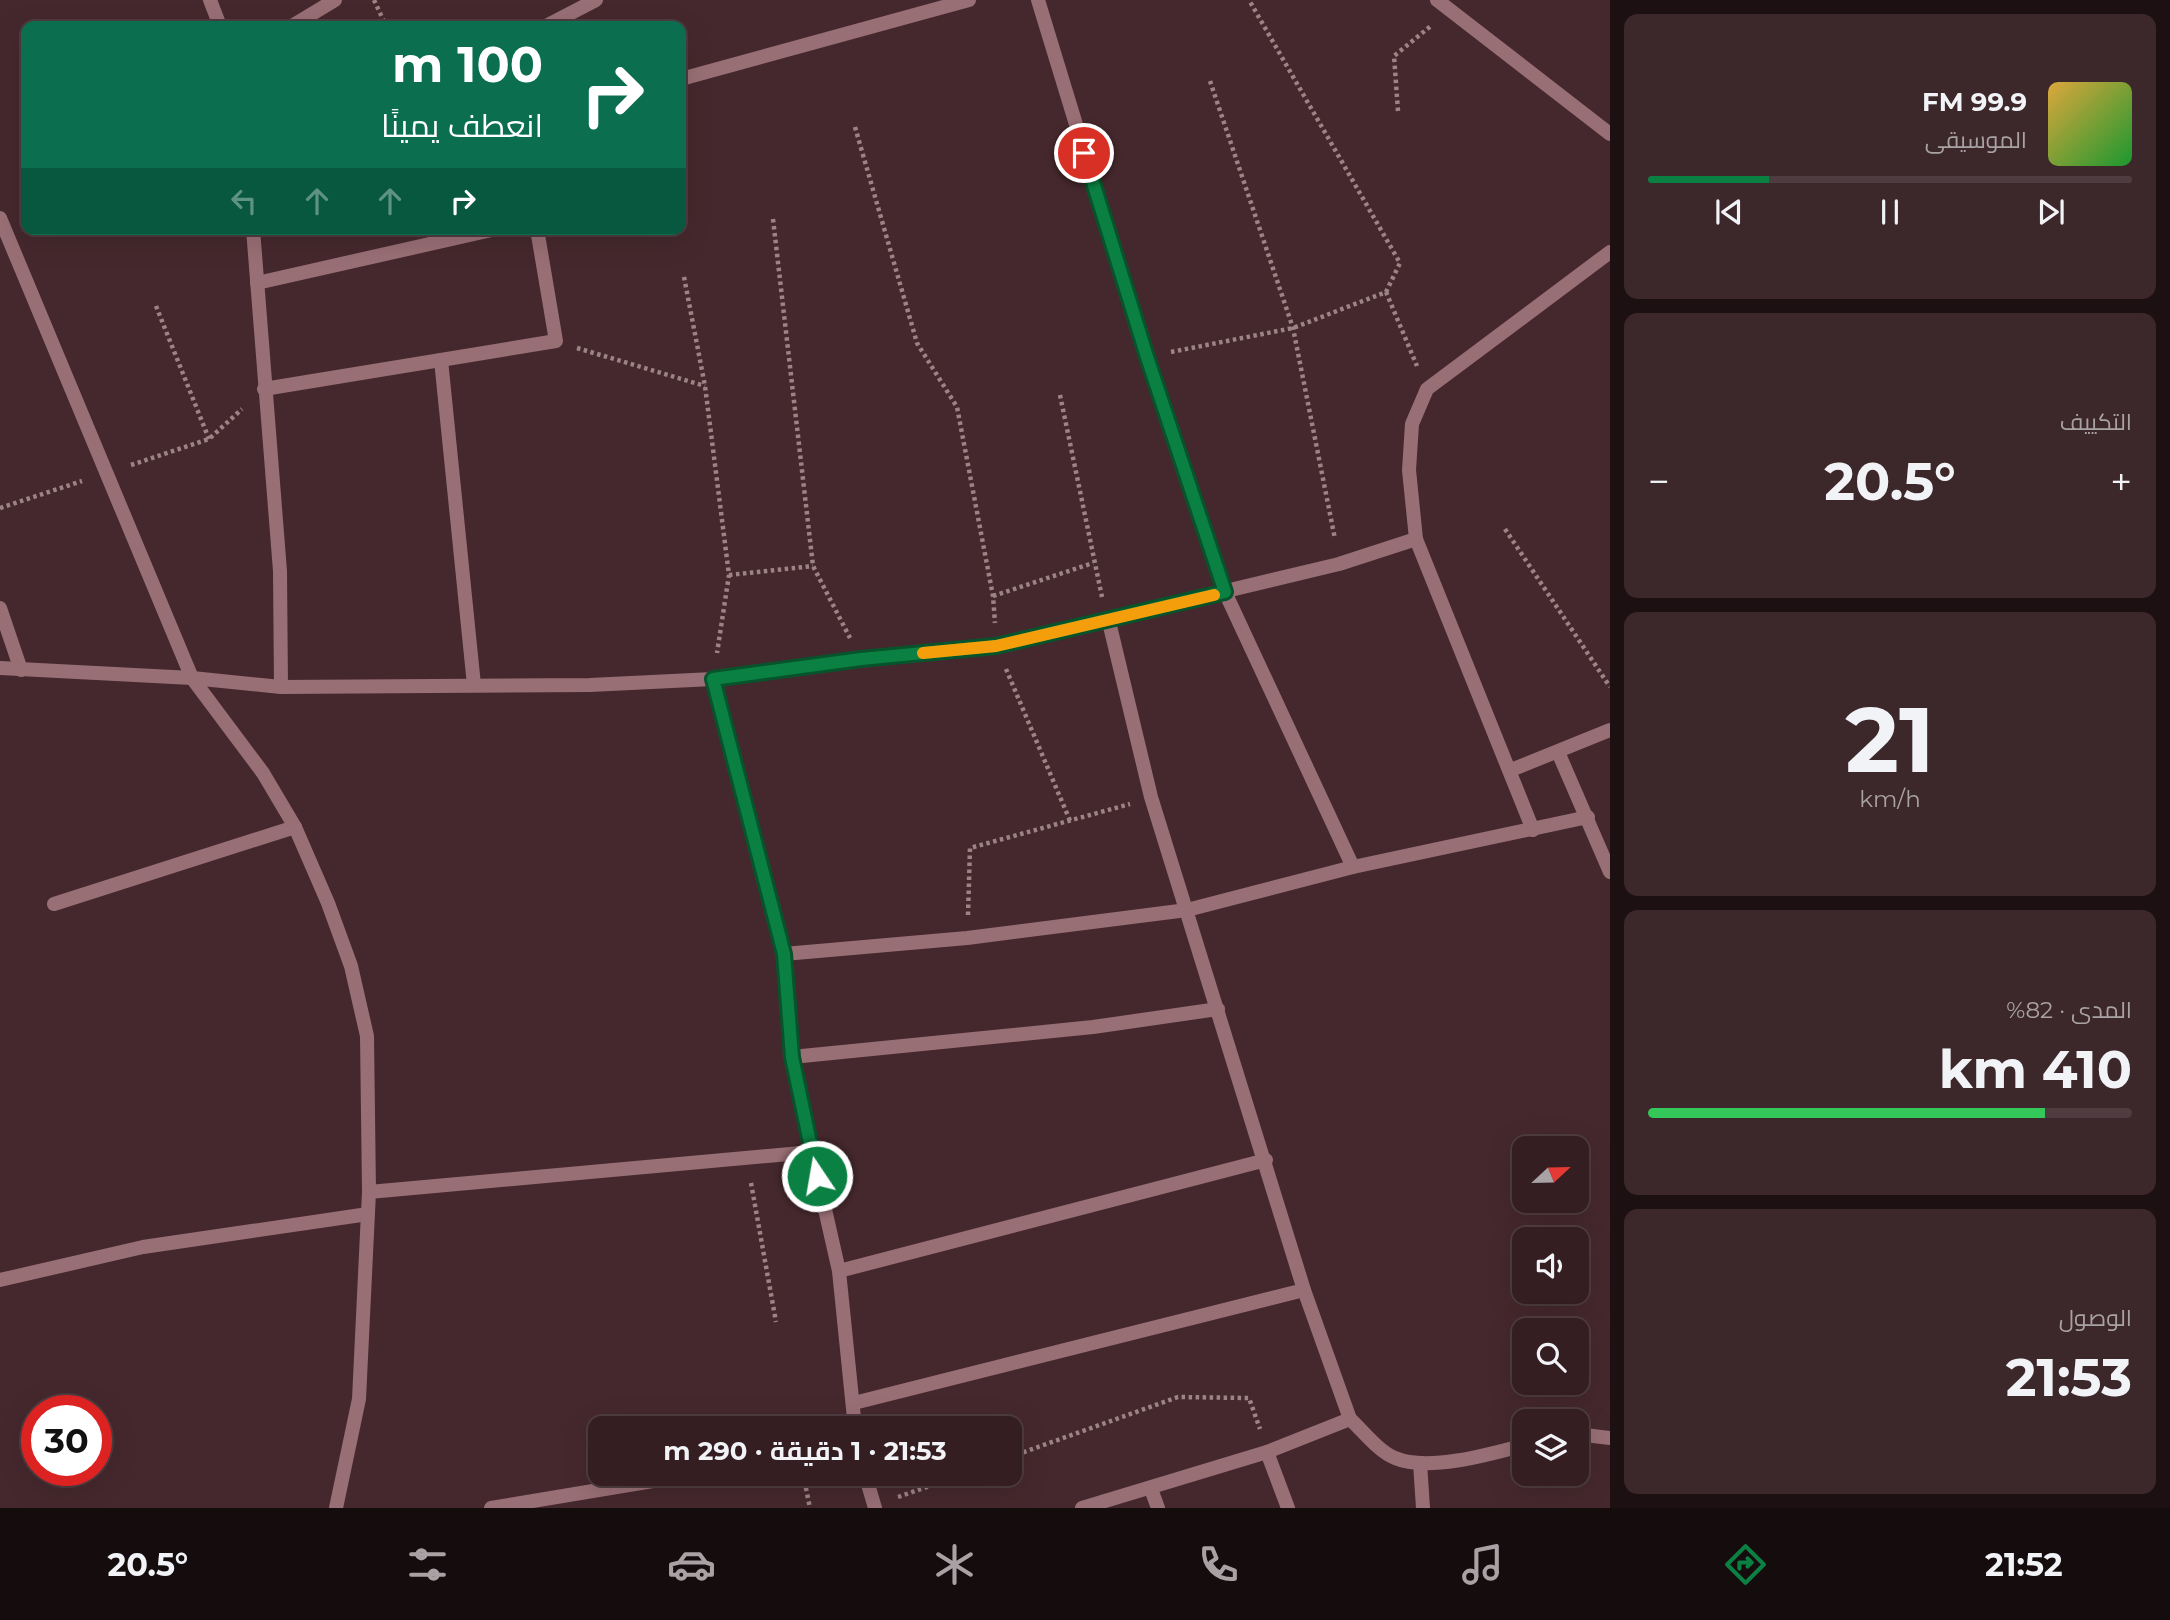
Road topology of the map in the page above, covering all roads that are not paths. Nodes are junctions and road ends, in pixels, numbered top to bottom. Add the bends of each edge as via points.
1 (210, 0) edge
2 (335, 0) edge
3 (596, 0) edge
4 (969, 0) edge
5 (1038, 0) edge
6 (1437, 0) edge
7 (218, 21) edge
8 (300, 21) edge
9 (556, 21) edge
10 (686, 78) edge
11 (1610, 134) edge
12 (0, 218) edge
13 (253, 235) edge
14 (469, 235) edge
15 (538, 235) edge
16 (1610, 252) edge
17 (257, 283) junction
18 (442, 360) junction
19 (264, 389) junction
20 (1416, 539) junction
21 (1225, 592) junction
22 (0, 608) edge
23 (1109, 622) junction
24 (0, 668) edge
25 (20, 670) junction
26 (192, 678) junction
27 (713, 679) junction
28 (474, 685) junction
29 (281, 687) junction
30 (1610, 730) edge
31 (1558, 752) junction
32 (1511, 770) junction
33 (1588, 817) junction
34 (295, 827) junction
35 (1534, 830) junction
36 (1353, 867) junction
37 (1610, 872) edge
38 (54, 904) dead end
39 (1187, 910) junction
40 (784, 954) junction
41 (1218, 1009) junction
42 (792, 1057) junction
43 (812, 1152) junction
44 (1266, 1160) junction
45 (369, 1192) junction
46 (368, 1214) junction
47 (839, 1271) junction
48 (0, 1280) edge
49 (1304, 1290) junction
50 (854, 1403) junction
51 (855, 1416) edge
52 (1350, 1419) junction
53 (1589, 1435) edge
54 (1610, 1438) edge
55 (1512, 1448) edge
56 (1268, 1452) junction
57 (1420, 1463) junction
58 (623, 1486) edge
59 (868, 1486) edge
60 (1151, 1489) junction
61 (874, 1507) edge
62 (336, 1508) edge
63 (491, 1508) edge
64 (1082, 1508) edge
65 (1158, 1508) edge
66 (1288, 1508) edge
67 (1423, 1508) edge

1 - 7 street
2 - 8 street
3 - 9 street
4 - 10 street
5 - 21 street via 1147,357
6 - 11 street
12 - 26 street
13 - 17 street
14 - 17 street
15 - 18 street via 556,341
16 - 20 street via 1427,389 1412,424 1409,470
17 - 19 street
18 - 19 street
18 - 28 street
19 - 29 street via 280,571
20 - 21 street via 1339,564
20 - 32 street
21 - 23 street
21 - 36 street
22 - 25 street
23 - 27 street via 996,646
23 - 39 street via 1151,797
24 - 25 street
25 - 26 street
26 - 29 street
26 - 34 street via 263,773
27 - 28 street
27 - 40 street
28 - 29 street
30 - 31 street
31 - 32 street
31 - 33 street
32 - 35 street
33 - 35 street
33 - 37 street
34 - 38 street
34 - 45 street via 351,966 368,1036
35 - 36 street
36 - 39 street
39 - 40 street via 967,938
39 - 41 street
40 - 42 street
41 - 42 street via 1093,1027
41 - 44 street
42 - 43 street
43 - 45 street
43 - 47 street
44 - 47 street
44 - 49 street
45 - 46 street
46 - 48 street via 143,1247
46 - 62 street via 359,1399
47 - 50 street
49 - 50 street
49 - 52 street
50 - 51 street
52 - 56 street
52 - 57 street via 1394,1458
53 - 54 street
55 - 57 street
56 - 60 street
56 - 66 street
57 - 67 street
58 - 63 street
59 - 61 street
60 - 64 street
60 - 65 street

